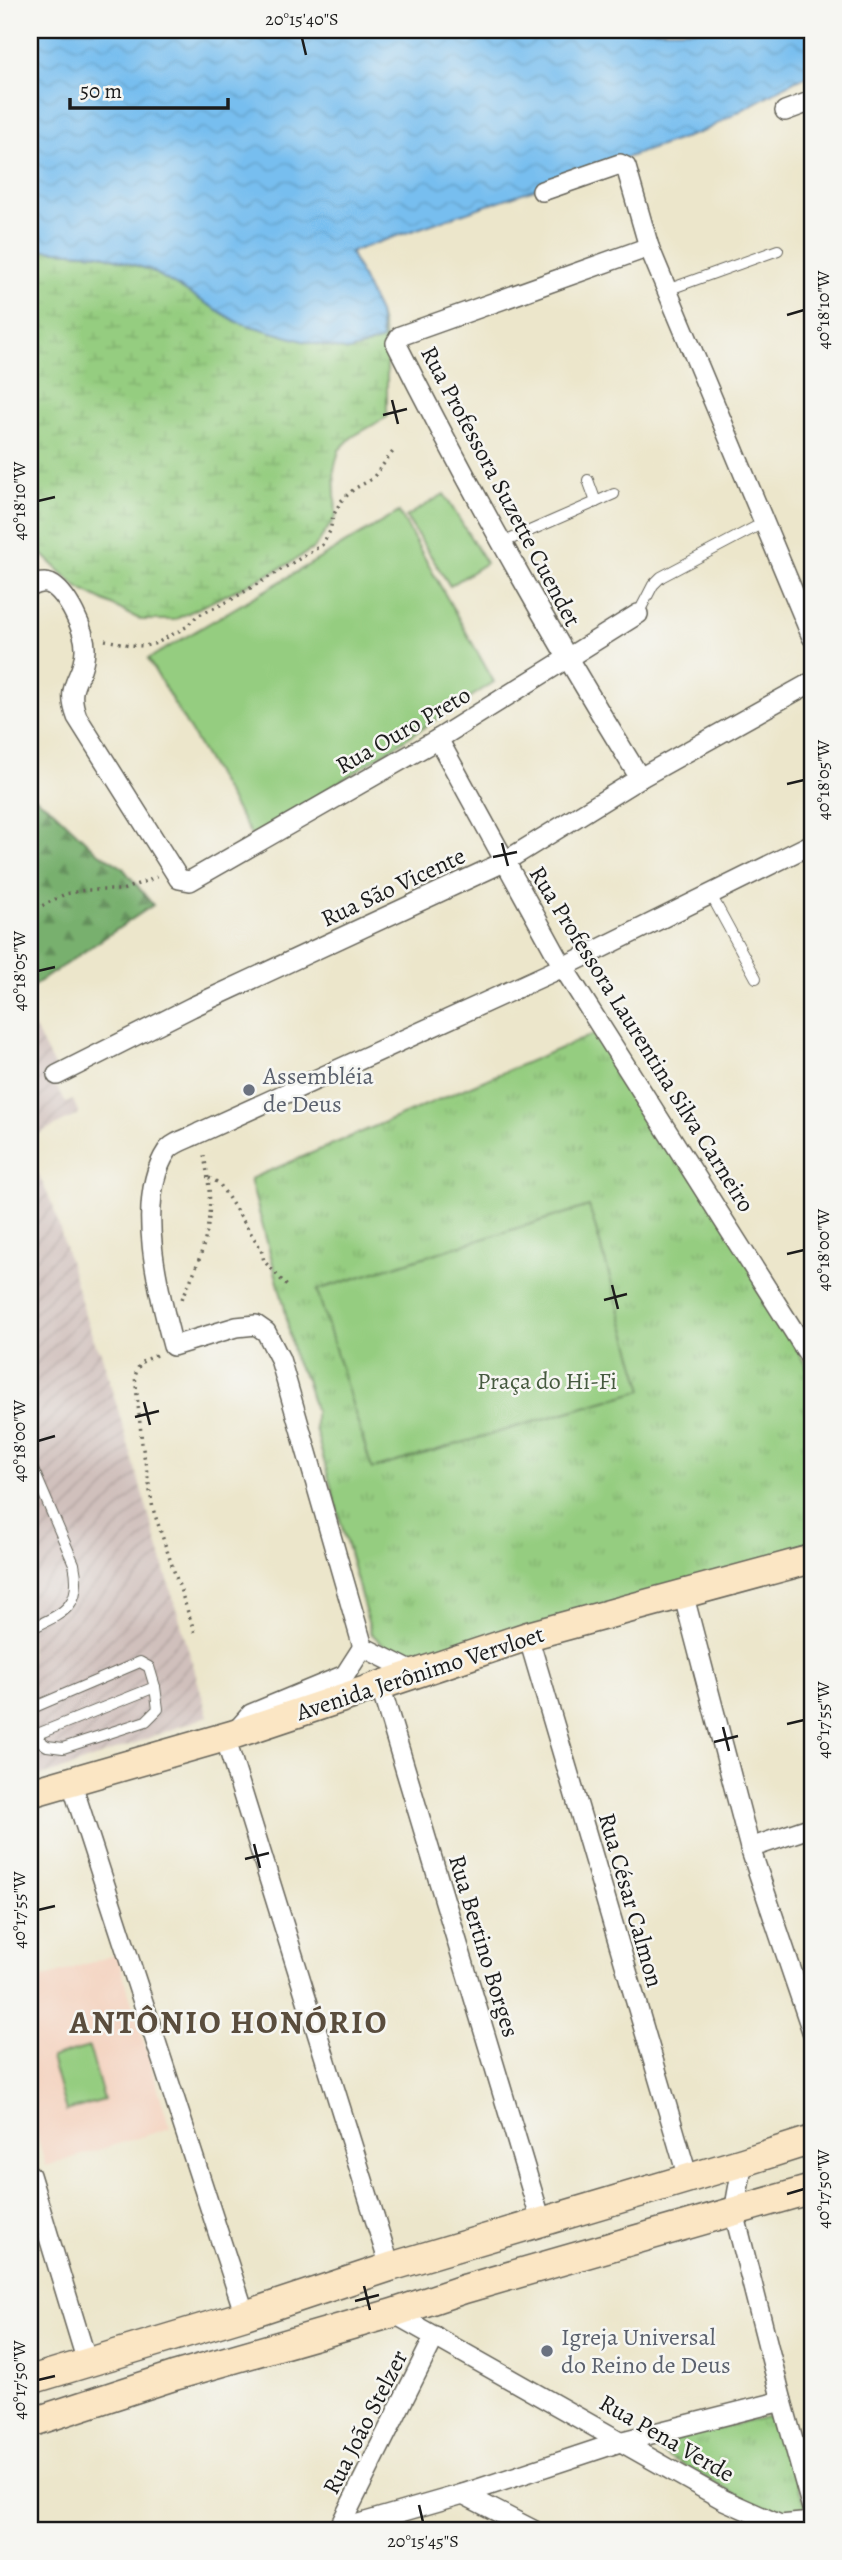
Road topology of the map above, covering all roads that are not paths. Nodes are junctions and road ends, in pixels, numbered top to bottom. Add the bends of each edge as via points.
1 (812, 101) edge
2 (785, 111) dead end
3 (542, 191) dead end
4 (649, 247) junction
5 (778, 250) dead end
6 (667, 290) junction
7 (588, 481) dead end
8 (614, 494) dead end
9 (596, 502) junction
10 (763, 523) junction
11 (502, 543) junction
12 (30, 587) edge
13 (638, 614) joint
14 (812, 637) edge
15 (567, 660) junction
16 (812, 682) edge
17 (438, 739) junction
18 (640, 778) junction
19 (812, 845) edge
20 (504, 862) junction
21 (711, 895) junction
22 (563, 967) junction
23 (756, 978) dead end
24 (57, 1075) dead end
25 (806, 1336) edge
26 (812, 1360) edge
27 (30, 1462) edge
28 (812, 1559) edge
29 (683, 1593) junction
30 (30, 1629) edge
31 (528, 1636) junction
32 (363, 1647) junction
33 (415, 1673) junction
34 (380, 1685) junction
35 (155, 1686) junction
36 (30, 1709) edge
37 (31, 1736) edge
38 (228, 1736) junction
39 (71, 1781) junction
40 (30, 1793) edge
41 (812, 1827) edge
42 (750, 1848) junction
43 (812, 2031) edge
44 (812, 2140) edge
45 (743, 2162) junction
46 (30, 2175) edge
47 (676, 2181) junction
48 (812, 2189) edge
49 (734, 2212) junction
50 (541, 2221) junction
51 (658, 2233) junction
52 (390, 2267) junction
53 (393, 2313) junction
54 (245, 2315) junction
55 (436, 2336) junction
56 (157, 2342) junction
57 (87, 2362) junction
58 (169, 2378) junction
59 (30, 2380) edge
60 (782, 2402) junction
61 (30, 2423) edge
62 (623, 2441) junction
63 (463, 2494) junction
64 (812, 2508) edge
65 (812, 2522) edge
66 (338, 2530) edge
67 (533, 2530) edge

1 - 2 street
3 - 4 street via 623,165
4 - 6 street
4 - 11 street, Rua Professora Suzette Cuendet via 397,340 456,462
5 - 6 lane
6 - 10 street
7 - 9 lane
8 - 9 lane
9 - 11 lane
10 - 13 lane via 661,577
10 - 14 street
11 - 15 street, Rua Professora Suzette Cuendet
12 - 17 street, Rua Ouro Preto via 50,584 82,629 84,662 71,693 77,717 179,879 190,881
13 - 15 street, Rua Ouro Preto
15 - 17 street, Rua Ouro Preto
15 - 18 street, Rua Professora Suzette Cuendet
16 - 18 street, Rua São Vicente
17 - 20 street, Rua Professora Laurentina Silva Carneiro
18 - 20 street, Rua São Vicente
19 - 21 street
20 - 22 street, Rua Professora Laurentina Silva Carneiro
20 - 24 street, Rua São Vicente
21 - 22 street
21 - 23 lane
22 - 25 street, Rua Professora Laurentina Silva Carneiro
22 - 32 street via 168,1149 157,1174 150,1232 173,1346 236,1327 256,1325 266,1332 280,1359
25 - 26 street, Rua Professora Laurentina Silva Carneiro
27 - 30 lane via 78,1581 75,1598 64,1612
28 - 29 street, Avenida Jerônimo Vervloet
29 - 31 street, Avenida Jerônimo Vervloet
29 - 42 street
31 - 33 street, Avenida Jerônimo Vervloet
31 - 47 street, Rua César Calmon
32 - 33 street
32 - 38 street via 345,1675 251,1714
33 - 34 street, Avenida Jerônimo Vervloet
34 - 38 street, Avenida Jerônimo Vervloet
34 - 50 street, Rua Bertino Borges
35 - 36 lane via 149,1667 140,1662
35 - 37 lane
35 - 37 lane via 158,1709 146,1721 63,1748 47,1746
38 - 39 street, Avenida Jerônimo Vervloet
38 - 52 street
39 - 40 street, Avenida Jerônimo Vervloet
39 - 54 street
41 - 42 street
42 - 43 street
44 - 45 street
45 - 47 street
45 - 49 street
46 - 57 street
47 - 50 street
47 - 51 street via 654,2201
48 - 49 street
49 - 51 street
49 - 60 street
50 - 52 street
51 - 53 street
52 - 54 street
53 - 55 street, Rua Pena Verde
53 - 58 street
54 - 56 street
55 - 62 street, Rua Pena Verde
55 - 66 street, Rua João Stelzer
56 - 57 street
56 - 58 street
57 - 59 street
58 - 61 street
60 - 62 street
60 - 64 street
62 - 63 street
62 - 65 street, Rua Pena Verde via 724,2500 780,2525
63 - 66 street
63 - 67 street

